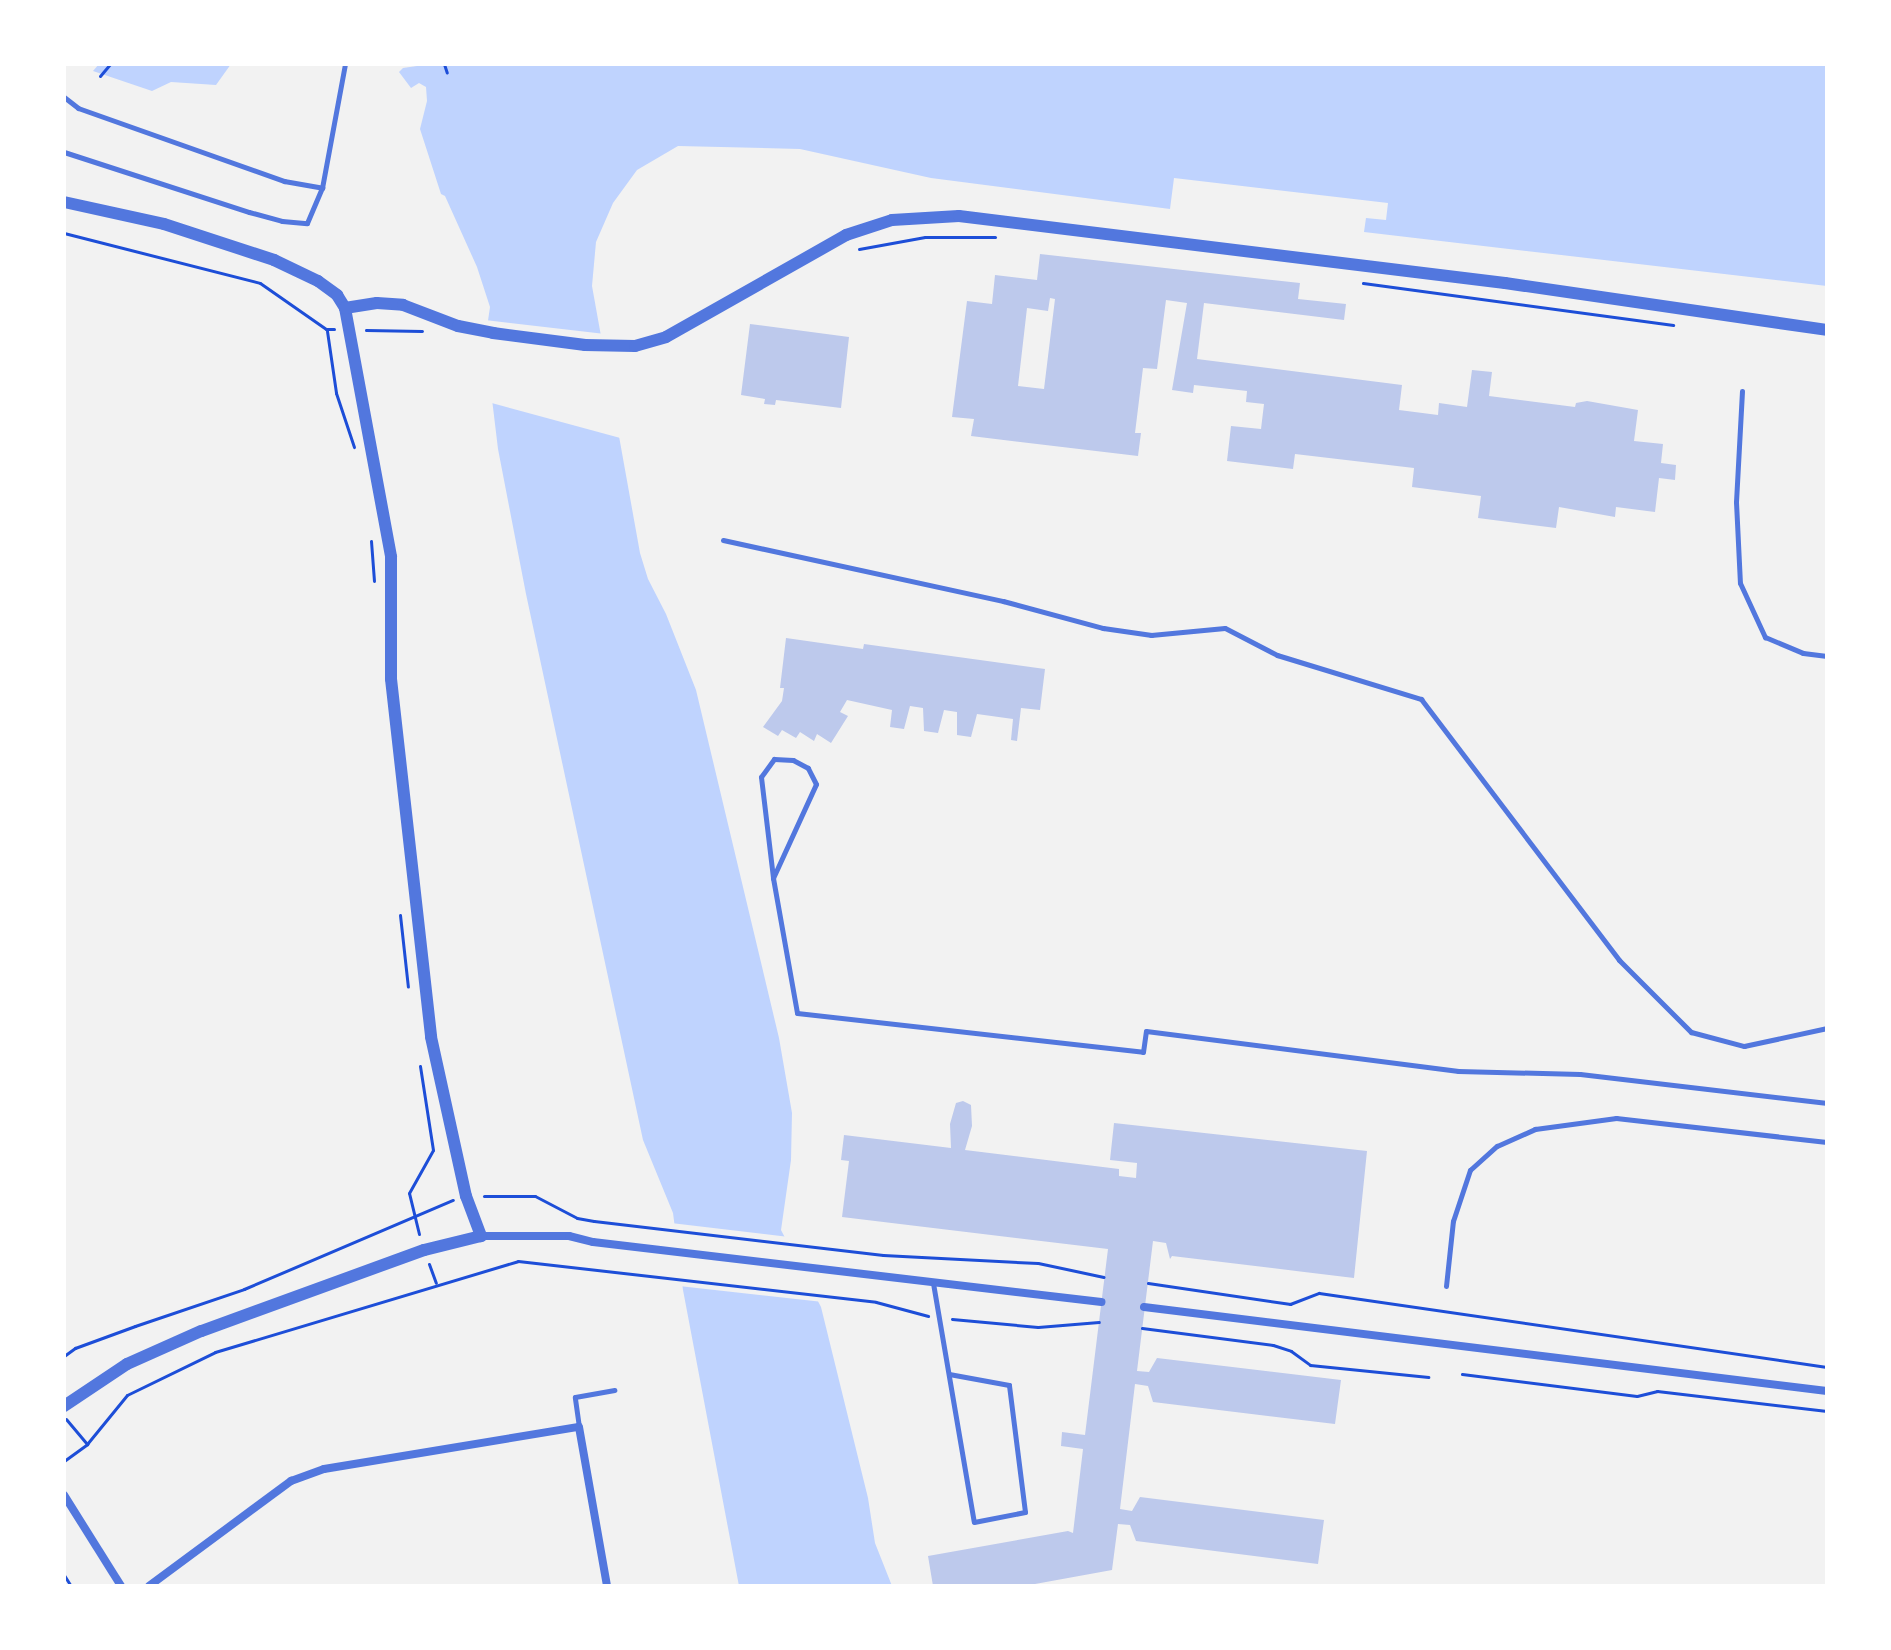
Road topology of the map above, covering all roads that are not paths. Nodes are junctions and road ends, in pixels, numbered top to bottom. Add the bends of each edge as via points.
1 (345, 64) edge
2 (64, 97) edge
3 (64, 152) edge
4 (322, 188) junction
5 (64, 202) edge
6 (345, 308) junction
7 (1827, 330) edge
8 (1742, 391) dead end
9 (723, 540) dead end
10 (1827, 656) edge
11 (773, 878) junction
12 (1827, 1028) edge
13 (1827, 1103) edge
14 (1827, 1142) edge
15 (481, 1236) junction
16 (933, 1283) junction
17 (1446, 1286) dead end
18 (1101, 1302) dead end
19 (1144, 1307) dead end
20 (949, 1374) junction
21 (614, 1390) dead end
22 (1827, 1391) edge
23 (64, 1406) edge
24 (579, 1427) junction
25 (64, 1495) edge
26 (121, 1586) edge
27 (149, 1586) edge
28 (607, 1586) edge

1 - 4 lane
2 - 4 lane via 78,108 284,181
3 - 4 lane via 282,221 307,223
5 - 6 street via 164,224 274,260 318,281
6 - 7 street via 403,305 458,326 635,346 666,337 846,235 892,220 959,216 1505,283
6 - 15 street via 391,557 391,679 431,1037 466,1196
8 - 10 lane via 1736,502 1740,583 1765,637 1803,653
9 - 12 lane via 1103,628 1151,635 1225,628 1277,655 1421,699 1619,960 1691,1032 1744,1046
11 - 11 lane via 816,784 808,768 793,760 774,759 761,777
11 - 13 lane via 797,1013 1143,1052 1146,1031 1458,1071 1580,1074
14 - 17 lane via 1616,1118 1535,1129 1497,1146 1470,1170 1453,1221
15 - 16 street via 569,1236
15 - 23 street via 424,1250 201,1331 127,1364
16 - 18 street
16 - 20 lane
19 - 22 street
20 - 20 lane via 974,1522 1025,1512 1009,1385
21 - 24 lane via 575,1397
24 - 27 street via 324,1469 291,1481
24 - 28 street
25 - 26 street

